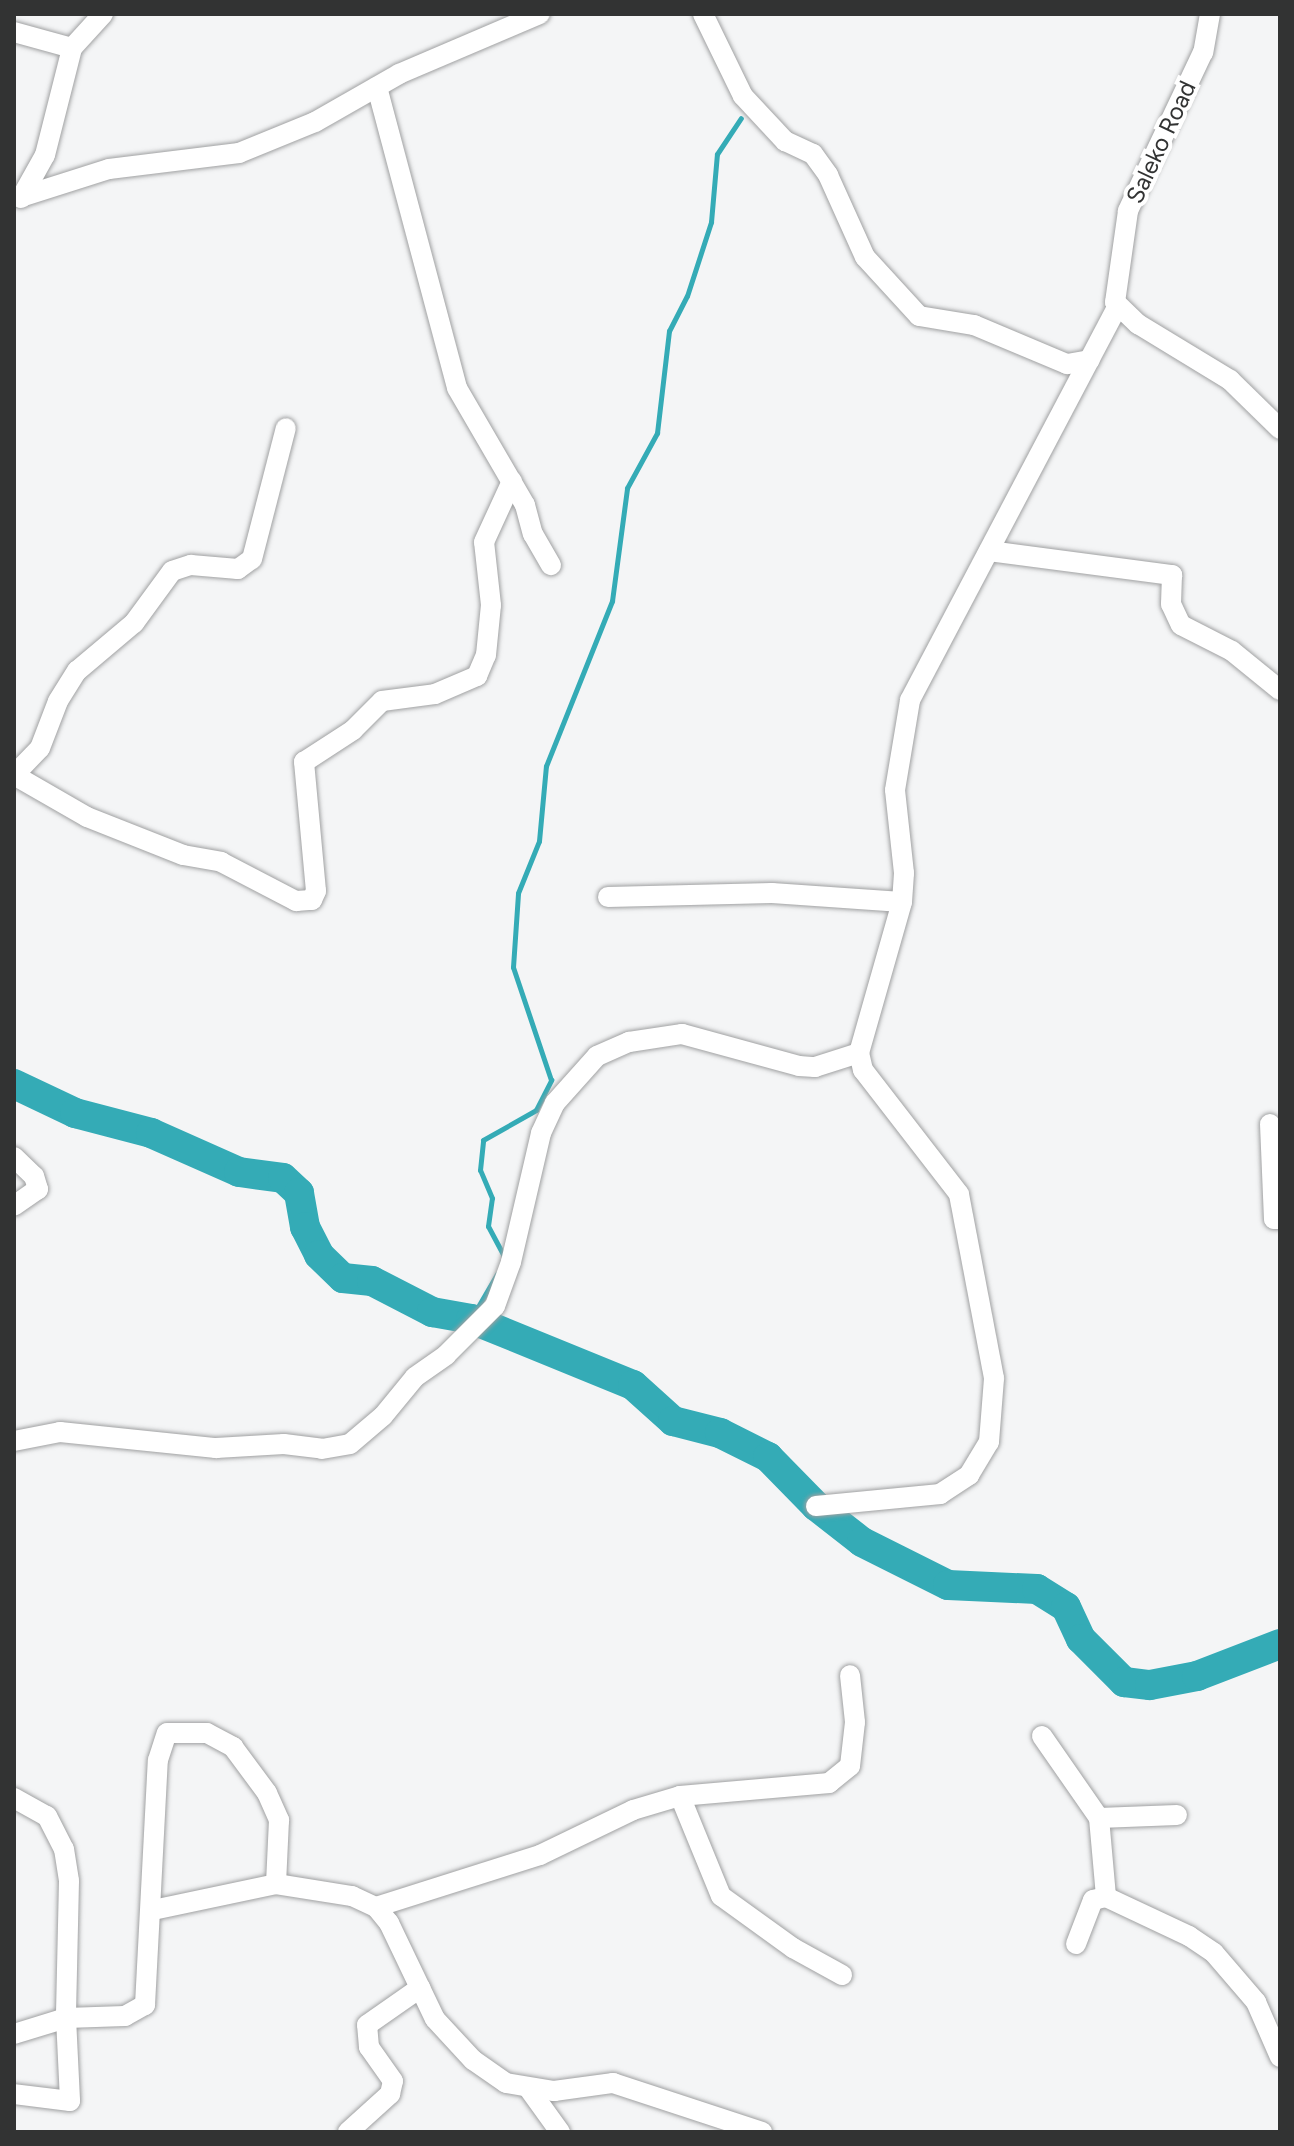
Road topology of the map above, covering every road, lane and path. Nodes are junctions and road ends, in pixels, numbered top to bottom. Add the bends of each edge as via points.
1 (103, 14) edge
2 (540, 14) edge
3 (703, 14) edge
4 (1210, 14) edge
5 (14, 32) edge
6 (72, 48) junction
7 (377, 87) junction
8 (19, 199) edge
9 (1117, 307) junction
10 (1090, 360) junction
11 (286, 428) dead end
12 (1280, 429) edge
13 (512, 481) junction
14 (989, 551) junction
15 (551, 565) dead end
16 (1280, 690) edge
17 (14, 775) edge
18 (608, 897) dead end
19 (902, 902) junction
20 (859, 1053) junction
21 (1270, 1124) dead end
22 (14, 1157) edge
23 (14, 1206) edge
24 (1280, 1219) edge
25 (14, 1441) edge
26 (816, 1506) dead end
27 (850, 1675) dead end
28 (1042, 1736) dead end
29 (680, 1796) junction
30 (14, 1798) edge
31 (1177, 1815) dead end
32 (1099, 1818) junction
33 (276, 1884) junction
34 (1106, 1897) junction
35 (376, 1907) junction
36 (153, 1910) junction
37 (1076, 1944) dead end
38 (842, 1975) dead end
39 (420, 1988) junction
40 (66, 2018) junction
41 (14, 2034) edge
42 (1280, 2057) edge
43 (529, 2089) junction
44 (14, 2094) edge
45 (348, 2132) edge
46 (560, 2132) edge
47 (762, 2132) edge

1 - 6 street
2 - 7 street
3 - 10 street via 743,96 785,141 813,154 865,257 919,316 974,325 1067,364
4 - 9 street, Saleko Road via 1203,52 1128,211
5 - 6 street
6 - 8 street via 45,155
7 - 8 street via 315,122 239,153 109,169
7 - 13 street via 457,388
9 - 10 street
9 - 12 street via 1230,380
10 - 14 street
11 - 17 street via 252,559 238,569 191,565 172,571 134,623 71,678 40,748
13 - 15 street
13 - 17 street via 484,542 491,605 486,655 477,676 435,694 382,701 353,730 304,762 316,891 312,900 296,901 221,862 183,855 87,817
14 - 16 street via 1167,572 1174,582 1173,614 1181,625 1232,651
14 - 19 street via 916,689 901,734 895,790
18 - 19 street via 772,893
19 - 20 street
20 - 25 street via 815,1067 799,1066 682,1034 629,1042 597,1056 555,1103 541,1133 511,1262 495,1306 415,1377 369,1430 340,1448 216,1448 60,1432
20 - 26 street via 863,1070 959,1194 990,1348 994,1415 989,1442 974,1467 940,1494
21 - 24 street via 1274,1219
22 - 23 street via 34,1176 38,1189 37,1195
27 - 29 street via 855,1722 850,1766 840,1777 829,1783
28 - 32 street
29 - 35 street via 633,1810 540,1855
29 - 38 street via 721,1896 793,1948
30 - 40 street via 47,1816 64,1849 70,1895
31 - 32 street
32 - 34 street
33 - 35 street via 352,1896
33 - 36 street
33 - 36 street via 279,1820 267,1793 233,1747 207,1733 167,1733 158,1760
34 - 37 street via 1093,1900
34 - 42 street via 1214,1953 1256,2002
35 - 39 street
36 - 40 street via 145,2005 125,2016
39 - 43 street via 435,2019 473,2060 506,2083
39 - 45 street via 367,2025 369,2047 393,2081 390,2094
40 - 41 street
40 - 44 street via 70,2101
43 - 46 street
43 - 47 street via 613,2083

